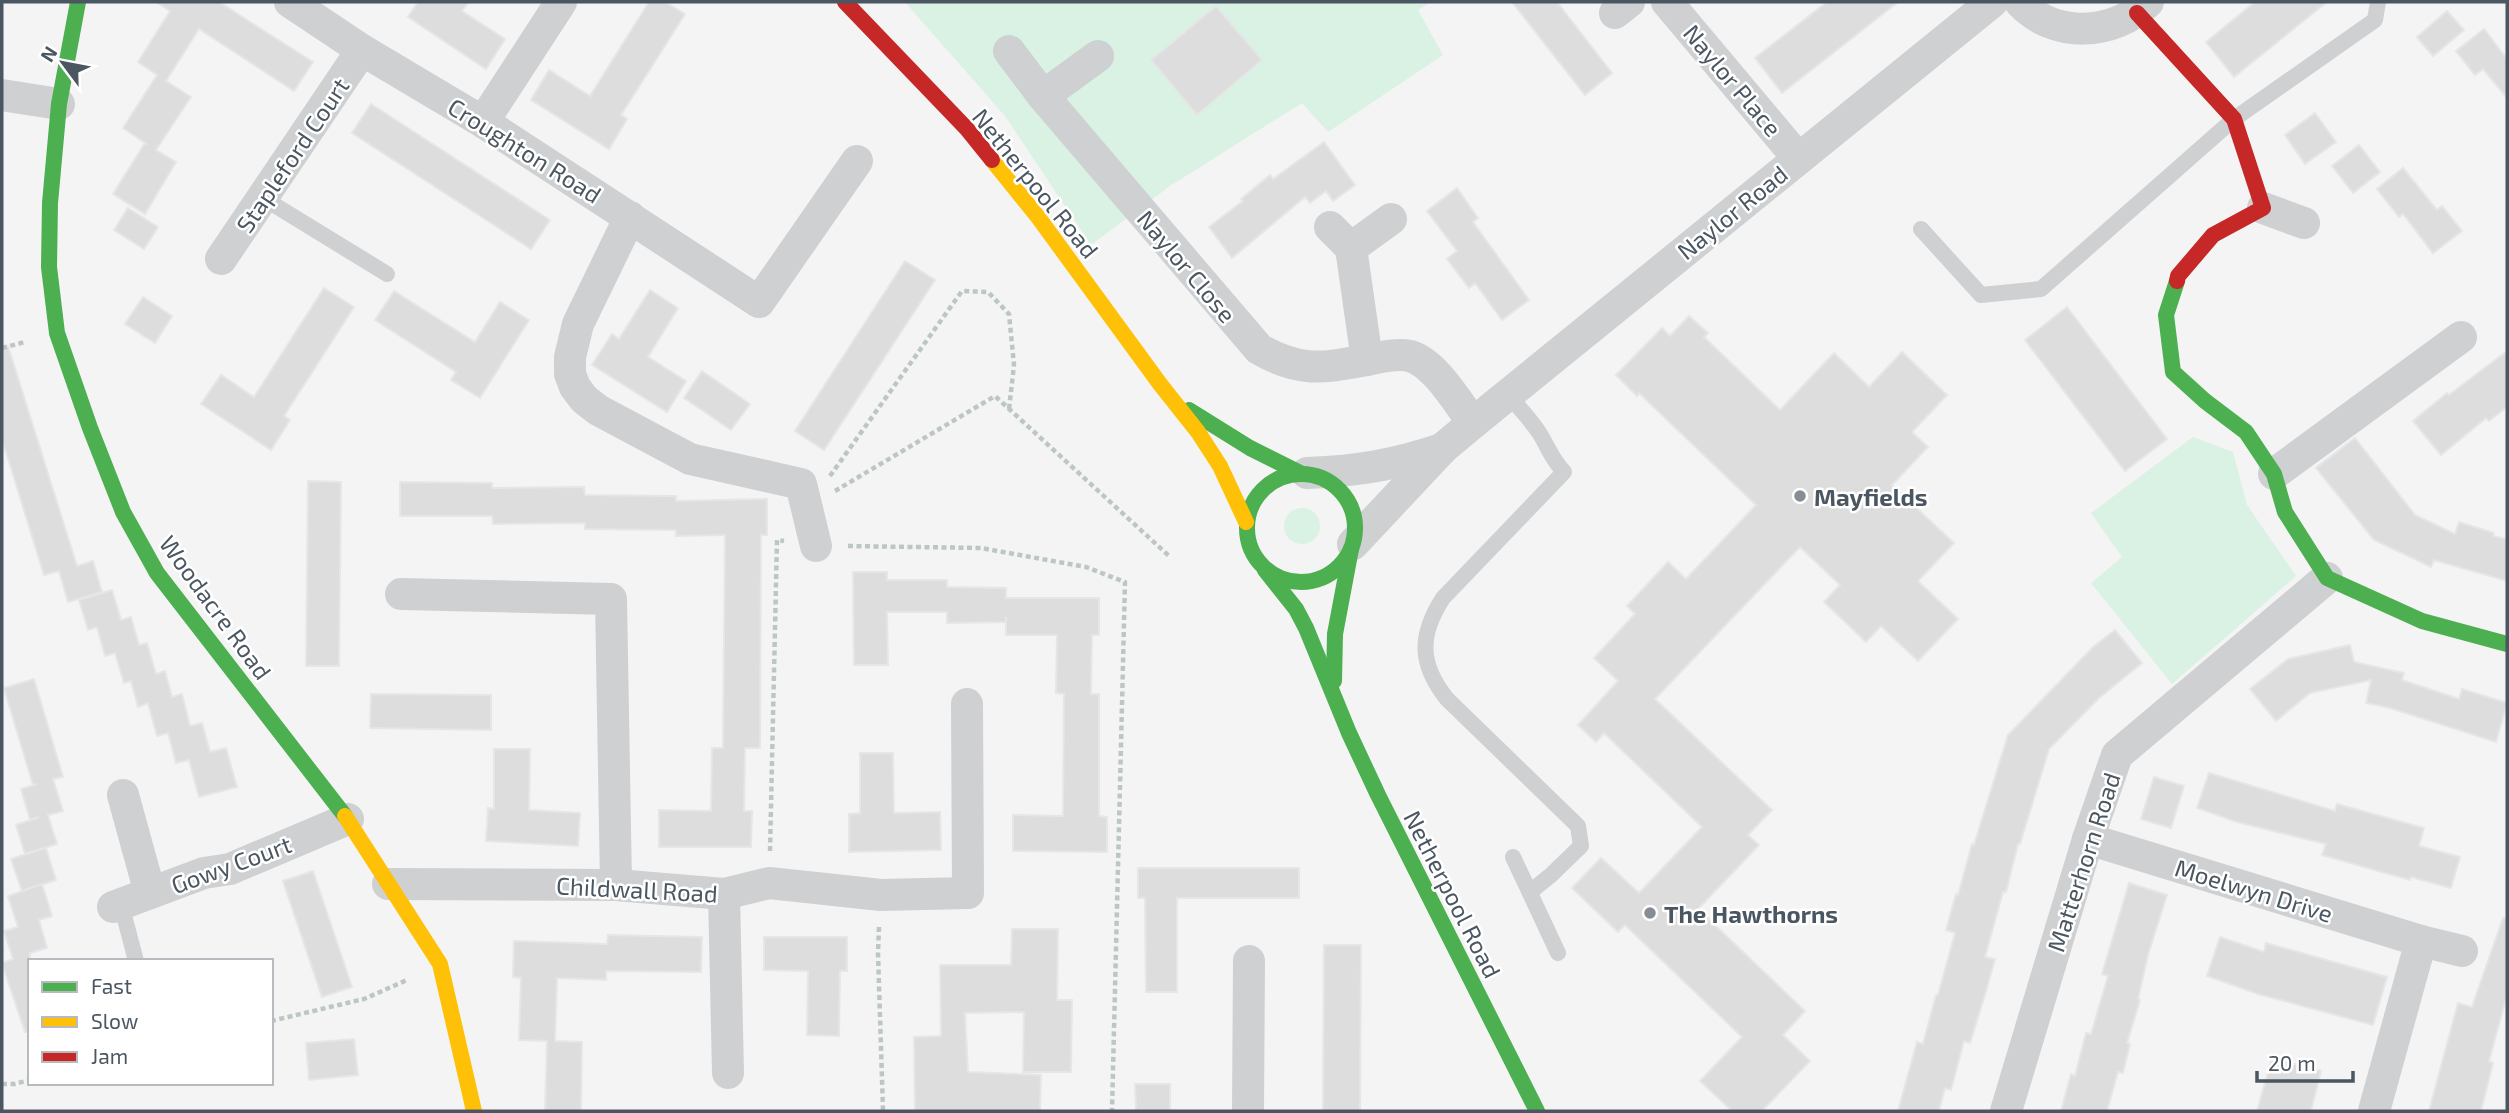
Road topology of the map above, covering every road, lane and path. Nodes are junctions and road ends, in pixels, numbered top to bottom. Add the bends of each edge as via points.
1 (78, 2) edge
2 (289, 2) edge
3 (561, 2) edge
4 (845, 2) edge
5 (1667, 2) edge
6 (1992, 2) edge
7 (2020, 2) edge
8 (2378, 2) edge
9 (2143, 7) edge
10 (362, 50) junction
11 (1009, 51) dead end
12 (1098, 56) dead end
13 (2, 95) edge
14 (1043, 96) junction
15 (59, 104) junction
16 (2234, 119) junction
17 (483, 122) junction
18 (1798, 158) junction
19 (857, 160) dead end
20 (263, 198) junction
21 (2263, 208) junction
22 (630, 217) junction
23 (1391, 219) dead end
24 (2304, 223) dead end
25 (1922, 229) dead end
26 (221, 260) dead end
27 (387, 274) dead end
28 (2461, 337) dead end
29 (1367, 360) junction
30 (1508, 395) junction
31 (1178, 404) junction
32 (1009, 409) junction
33 (1473, 423) junction
34 (1443, 449) junction
35 (1303, 473) junction
36 (2274, 474) junction
37 (807, 508) junction
38 (1247, 522) junction
39 (816, 546) dead end
40 (1352, 547) junction
41 (1169, 555) dead end
42 (1265, 570) junction
43 (2327, 578) junction
44 (401, 594) dead end
45 (2507, 645) edge
46 (1334, 693) junction
47 (967, 704) dead end
48 (122, 795) dead end
49 (348, 819) junction
50 (2088, 839) junction
51 (1513, 857) dead end
52 (388, 884) junction
53 (616, 885) junction
54 (1530, 892) junction
55 (150, 893) junction
56 (724, 894) junction
57 (881, 895) junction
58 (117, 905) joint
59 (2421, 941) junction
60 (2462, 951) dead end
61 (1558, 953) dead end
62 (135, 959) edge
63 (1249, 961) dead end
64 (440, 964) junction
65 (273, 1021) edge
66 (728, 1073) dead end
67 (28, 1080) edge
68 (2, 1084) edge
69 (474, 1111) edge
70 (883, 1111) edge
71 (1248, 1111) edge
72 (1537, 1111) edge
73 (2006, 1111) edge
74 (2374, 1111) edge

1 - 15 street, Woodacre Road
2 - 10 street, Croughton Road
3 - 17 street
4 - 31 street, Netherpool Road via 967,129
5 - 18 street, Naylor Place
6 - 18 street, Naylor Road
7 - 9 street via 2053,24 2082,30 2111,26
8 - 16 lane via 2375,20
9 - 16 street
10 - 17 street, Croughton Road
10 - 20 street, Stapleford Court
11 - 14 street, Naylor Close
12 - 14 street
13 - 15 street
14 - 29 street, Naylor Close via 1259,349 1302,367 1327,368
15 - 49 street, Woodacre Road via 49,241 57,333 123,512 157,573
16 - 21 street
16 - 25 lane via 2041,289 1981,295
17 - 22 street, Croughton Road
18 - 30 street, Naylor Road
19 - 22 street, Croughton Road via 760,302
20 - 26 street, Stapleford Court
20 - 27 lane
21 - 24 street
21 - 36 street via 2213,235 2178,276 2166,315 2173,372 2246,432
22 - 37 street via 578,324 570,357 575,387 598,410 690,459 801,484
23 - 29 street via 1340,238
28 - 36 street
29 - 33 street, Naylor Close via 1392,354 1424,363
30 - 33 street, Naylor Road
30 - 54 lane via 1564,472 1443,598 1431,616 1425,652 1428,668 1447,699 1578,826 1581,846
31 - 35 street, Netherpool Road via 1250,448
31 - 38 street, Netherpool Road via 1222,470
32 - 37 path via 995,396
32 - 37 path via 1014,365 1009,314 988,292 962,290
32 - 41 path
33 - 34 street, Naylor Road
34 - 35 street via 1376,468
34 - 40 street, Naylor Road
35 - 38 street via 1266,485 1255,498
35 - 40 street via 1325,479 1349,502 1355,520
36 - 43 street via 2285,512
37 - 39 street
38 - 42 street via 1247,540
40 - 42 street via 1337,569 1309,582 1283,580
40 - 46 street, Netherpool Road via 1335,635
42 - 46 street, Netherpool Road via 1296,609
43 - 45 street via 2422,621
43 - 50 street, Matterhorn Road via 2117,755
44 - 53 street via 611,599
46 - 72 street, Netherpool Road via 1378,795
47 - 57 street, Childwall Road via 968,894
48 - 55 street
49 - 52 street, Woodacre Road
49 - 55 street, Gowy Court via 230,869 204,873
50 - 59 street, Moelwyn Drive
50 - 73 street, Matterhorn Road
51 - 54 lane
52 - 53 street, Childwall Road
52 - 64 street, Woodacre Road
53 - 56 street, Childwall Road
54 - 61 lane
55 - 58 street, Gowy Court
56 - 57 street, Childwall Road via 769,883
56 - 66 street
57 - 70 path via 878,953
58 - 62 lane
59 - 60 street, Moelwyn Drive
59 - 74 street
63 - 71 street
64 - 65 path via 364,999
64 - 69 street, Woodacre Road
67 - 68 path

